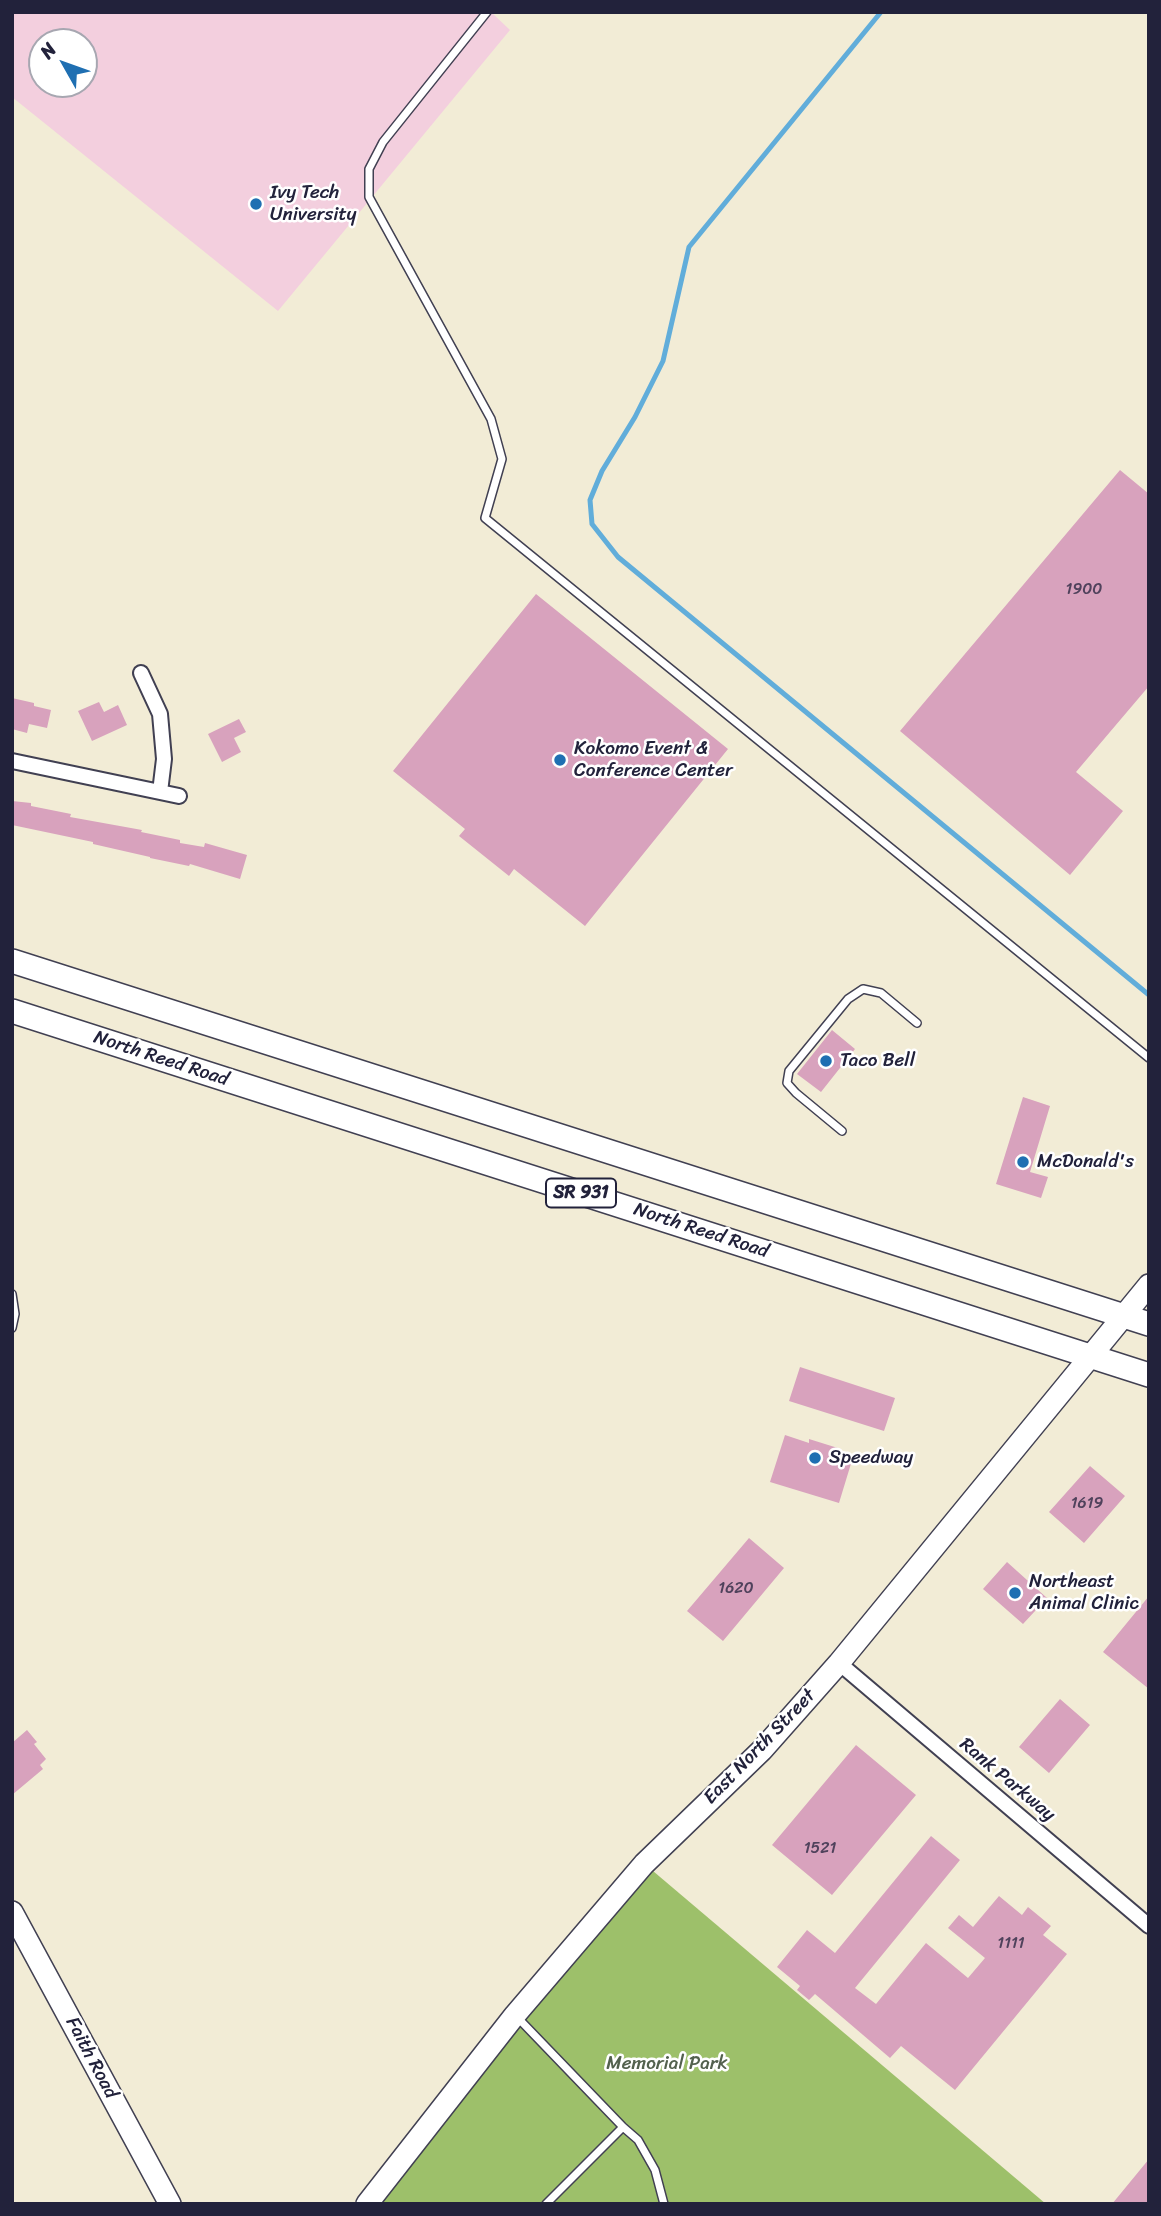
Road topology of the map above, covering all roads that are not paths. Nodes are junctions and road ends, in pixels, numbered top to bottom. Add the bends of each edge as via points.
1 (487, 12) edge
2 (141, 673) dead end
3 (12, 761) edge
4 (160, 792) junction
5 (179, 796) dead end
6 (12, 961) edge
7 (12, 1012) edge
8 (917, 1023) dead end
9 (1149, 1058) edge
10 (842, 1132) dead end
11 (1149, 1285) edge
12 (12, 1294) edge
13 (1124, 1315) junction
14 (1149, 1324) edge
15 (12, 1328) edge
16 (1091, 1356) junction
17 (1149, 1375) edge
18 (839, 1663) junction
19 (12, 1912) edge
20 (1149, 1926) edge
21 (515, 2015) junction
22 (623, 2127) junction
23 (170, 2204) edge
24 (367, 2204) edge
25 (546, 2204) edge
26 (663, 2204) edge

1 - 9 lane via 383,142 369,169 369,197 491,419 502,459 485,518
2 - 4 street via 160,714 164,760
3 - 4 street
4 - 5 street
6 - 13 main road, SR 931
7 - 16 main road, North Reed Road / SR 931
8 - 10 lane via 881,993 863,989 848,999 789,1071 787,1083
11 - 13 street, East North Street
12 - 15 lane
13 - 14 main road, SR 931
13 - 16 street, East North Street
16 - 17 main road, North Reed Road / SR 931
16 - 18 street, East North Street
18 - 20 street, Rank Parkway
18 - 21 street, East North Street via 762,1750 644,1864
19 - 23 street, Faith Road
21 - 22 lane
21 - 24 street, East North Street
22 - 25 lane
22 - 26 lane via 638,2140 655,2170

